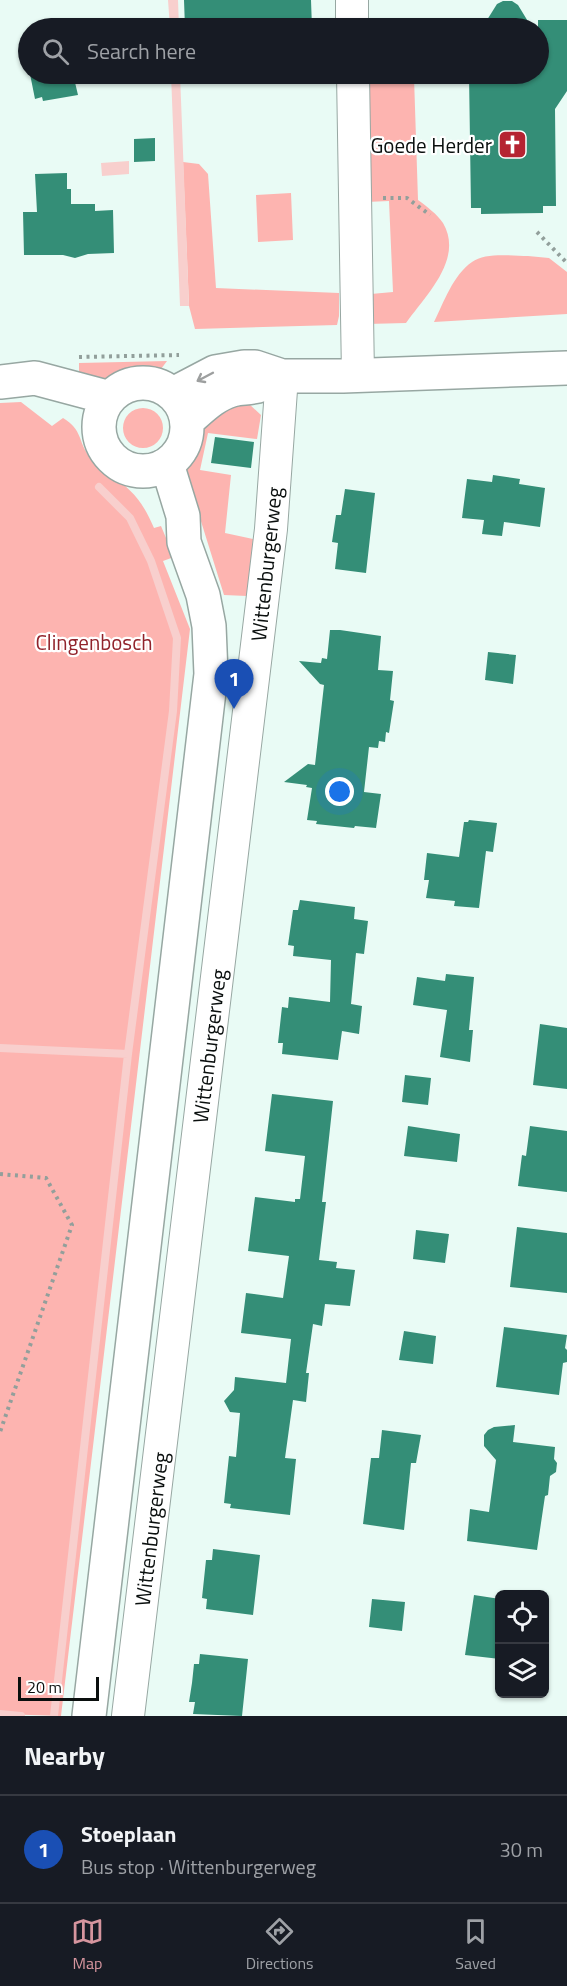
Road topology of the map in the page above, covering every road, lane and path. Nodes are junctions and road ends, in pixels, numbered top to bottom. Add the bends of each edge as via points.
1 (352, 0) edge
2 (352, 18) edge
3 (353, 84) edge
4 (355, 198) junction
5 (430, 215) dead end
6 (537, 232) dead end
7 (567, 263) edge
8 (183, 355) dead end
9 (76, 357) dead end
10 (567, 368) edge
11 (358, 375) junction
12 (282, 376) junction
13 (0, 382) edge
14 (0, 388) edge
15 (180, 408) junction
16 (105, 410) junction
17 (156, 467) junction
18 (0, 1174) edge
19 (0, 1432) edge
20 (89, 1716) edge
21 (128, 1716) edge

1 - 2 street
3 - 4 street
4 - 5 path via 407,198
4 - 11 street
6 - 7 path
8 - 9 path
10 - 11 street
11 - 12 street
12 - 15 street
12 - 21 street, Wittenburgerweg via 270,541
13 - 16 street via 35,378
14 - 16 street
15 - 16 street via 163,387 141,383 129,385
15 - 17 street via 183,445
16 - 17 street via 99,432 107,452 123,466
17 - 20 street, Wittenburgerweg via 183,516 184,542 209,626 211,674
18 - 19 path via 46,1178 72,1225

